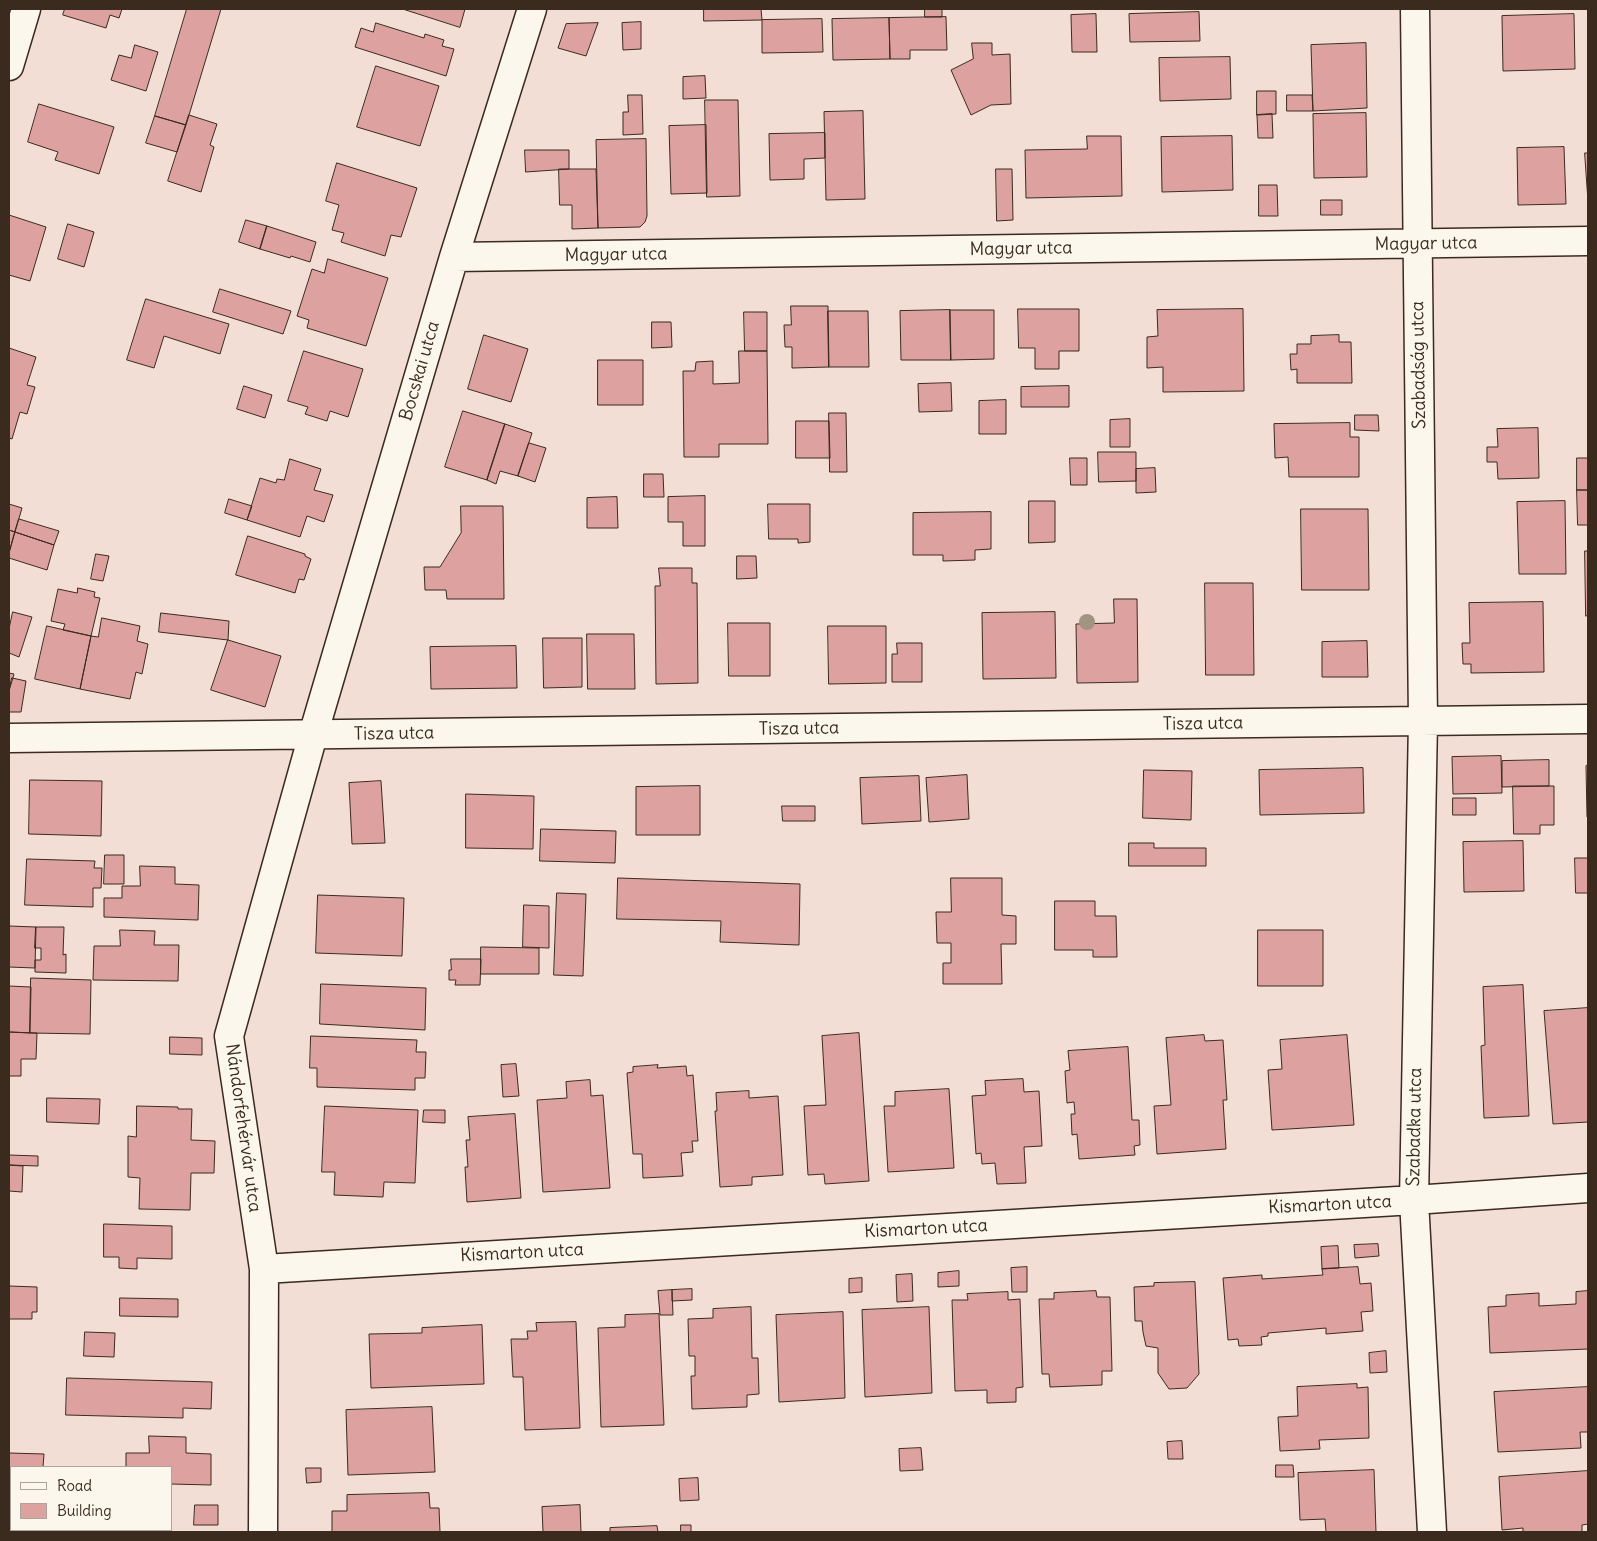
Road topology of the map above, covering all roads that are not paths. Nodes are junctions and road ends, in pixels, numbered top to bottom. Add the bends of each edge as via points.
1 (26, 9) edge
2 (532, 9) edge
3 (1415, 9) edge
4 (9, 66) edge
5 (1588, 241) edge
6 (1418, 244) junction
7 (454, 257) junction
8 (1588, 719) edge
9 (1423, 721) junction
10 (313, 735) junction
11 (11, 744) edge
12 (1588, 1188) edge
13 (1414, 1200) junction
14 (264, 1269) junction
15 (263, 1532) edge
16 (1432, 1532) edge

1 - 4 street
2 - 7 street, Bocskai utca
3 - 6 street, Szabadság utca
5 - 6 street, Magyar utca
6 - 7 street, Magyar utca
6 - 9 street, Szabadság utca
7 - 10 street, Bocskai utca
8 - 9 street, Tisza utca
9 - 10 street, Tisza utca
9 - 13 street, Szabadka utca
10 - 11 street, Tisza utca
10 - 14 street, Nándorfehérvár utca via 229,1036
12 - 13 street, Kismarton utca
13 - 14 street, Kismarton utca
13 - 16 street, Szabadka utca
14 - 15 street, Nándorfehérvár utca

